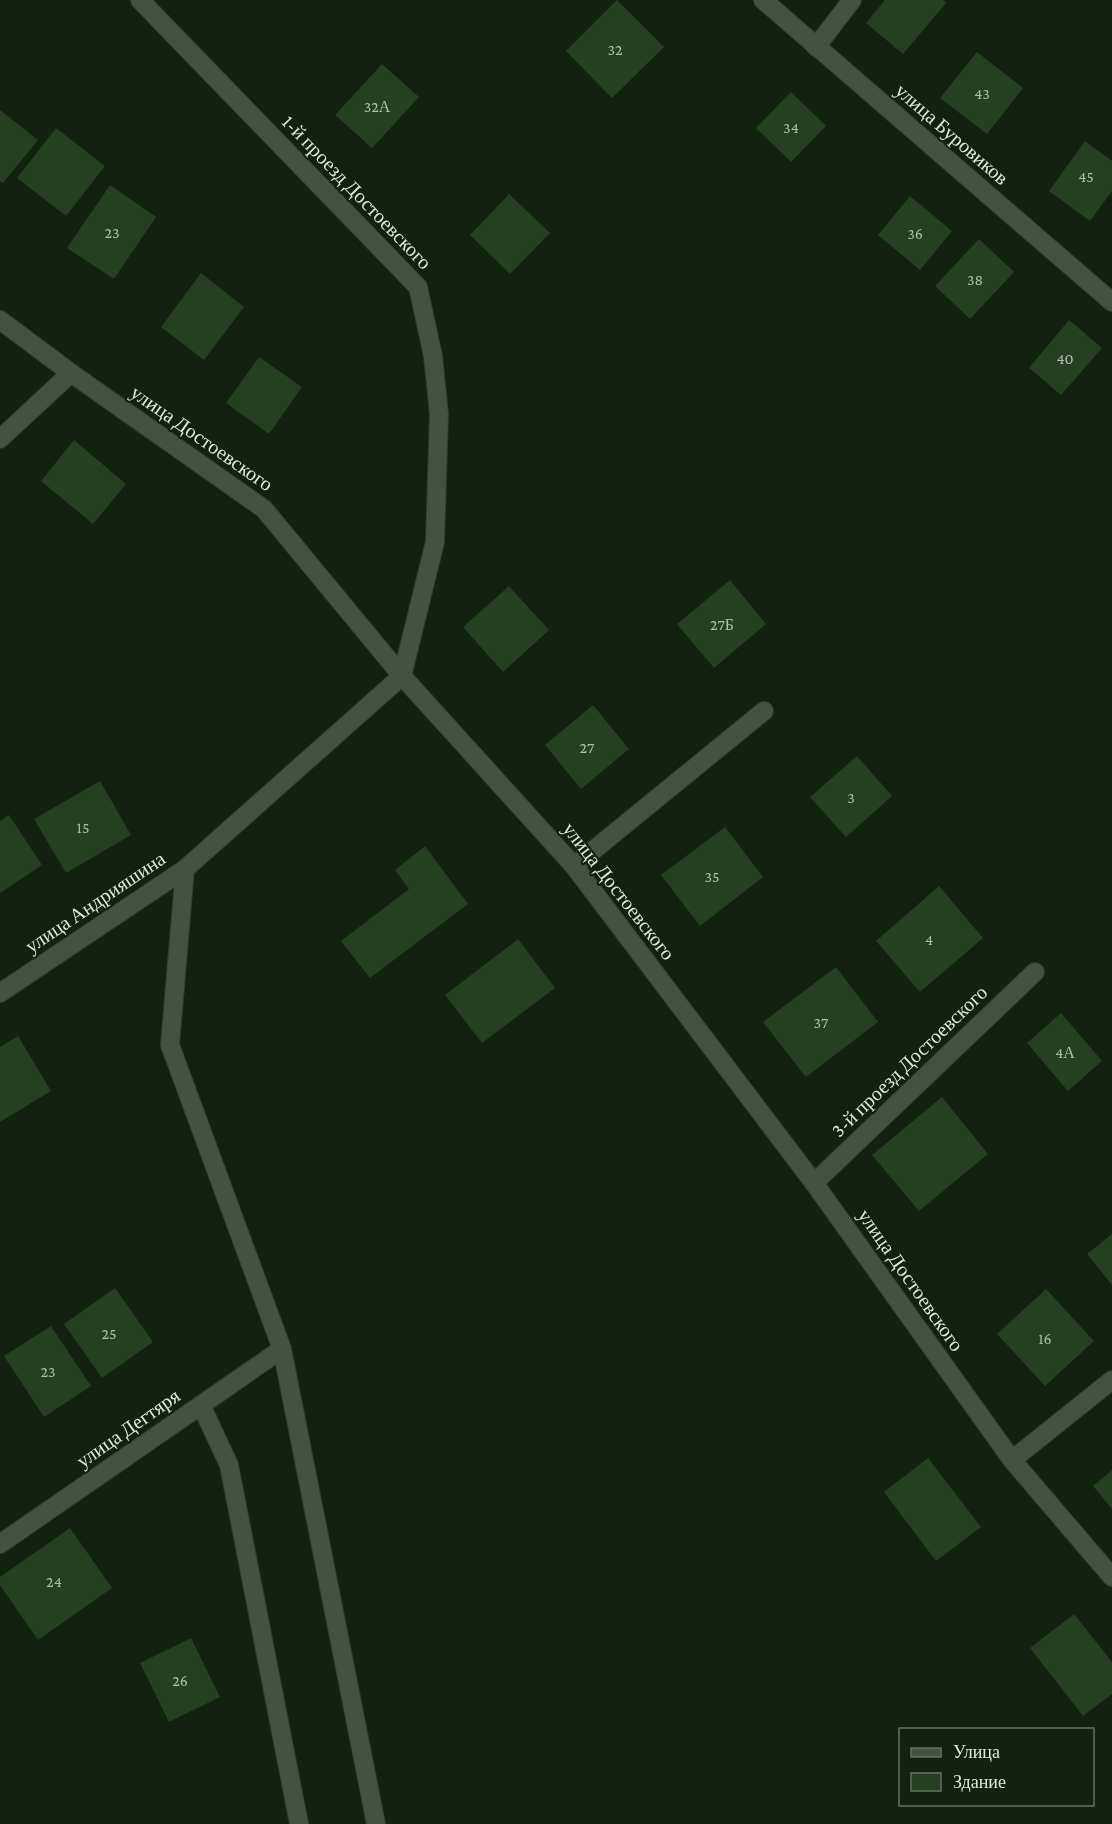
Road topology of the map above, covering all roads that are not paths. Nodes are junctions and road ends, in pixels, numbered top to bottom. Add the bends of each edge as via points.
1 (140, 0) edge
2 (763, 0) edge
3 (852, 0) edge
4 (816, 47) junction
5 (1112, 302) edge
6 (0, 321) edge
7 (0, 330) edge
8 (71, 373) junction
9 (0, 439) edge
10 (402, 676) junction
11 (764, 711) dead end
12 (574, 866) junction
13 (185, 869) junction
14 (1035, 972) dead end
15 (0, 993) edge
16 (814, 1183) junction
17 (282, 1349) junction
18 (1112, 1380) edge
19 (201, 1405) junction
20 (1012, 1460) junction
21 (0, 1544) edge
22 (1112, 1577) edge
23 (299, 1824) edge
24 (376, 1824) edge

1 - 10 street, 1-й проезд Достоевского via 418,287 433,356 438,414 435,542
2 - 4 street, улица Буровиков
3 - 4 street
4 - 5 street, улица Буровиков
6 - 8 street, улица Достоевского
7 - 8 street
8 - 9 street
8 - 10 street, улица Достоевского via 264,508
10 - 12 street, улица Достоевского
10 - 13 street, улица Андрияшина
11 - 12 street
12 - 16 street, улица Достоевского
13 - 15 street, улица Андрияшина
13 - 17 street via 170,1045
14 - 16 street, 3-й проезд Достоевского
16 - 20 street, улица Достоевского
17 - 19 street, улица Дегтяря
17 - 24 street
18 - 20 street
19 - 21 street, улица Дегтяря
19 - 23 street via 229,1466
20 - 22 street, улица Достоевского

